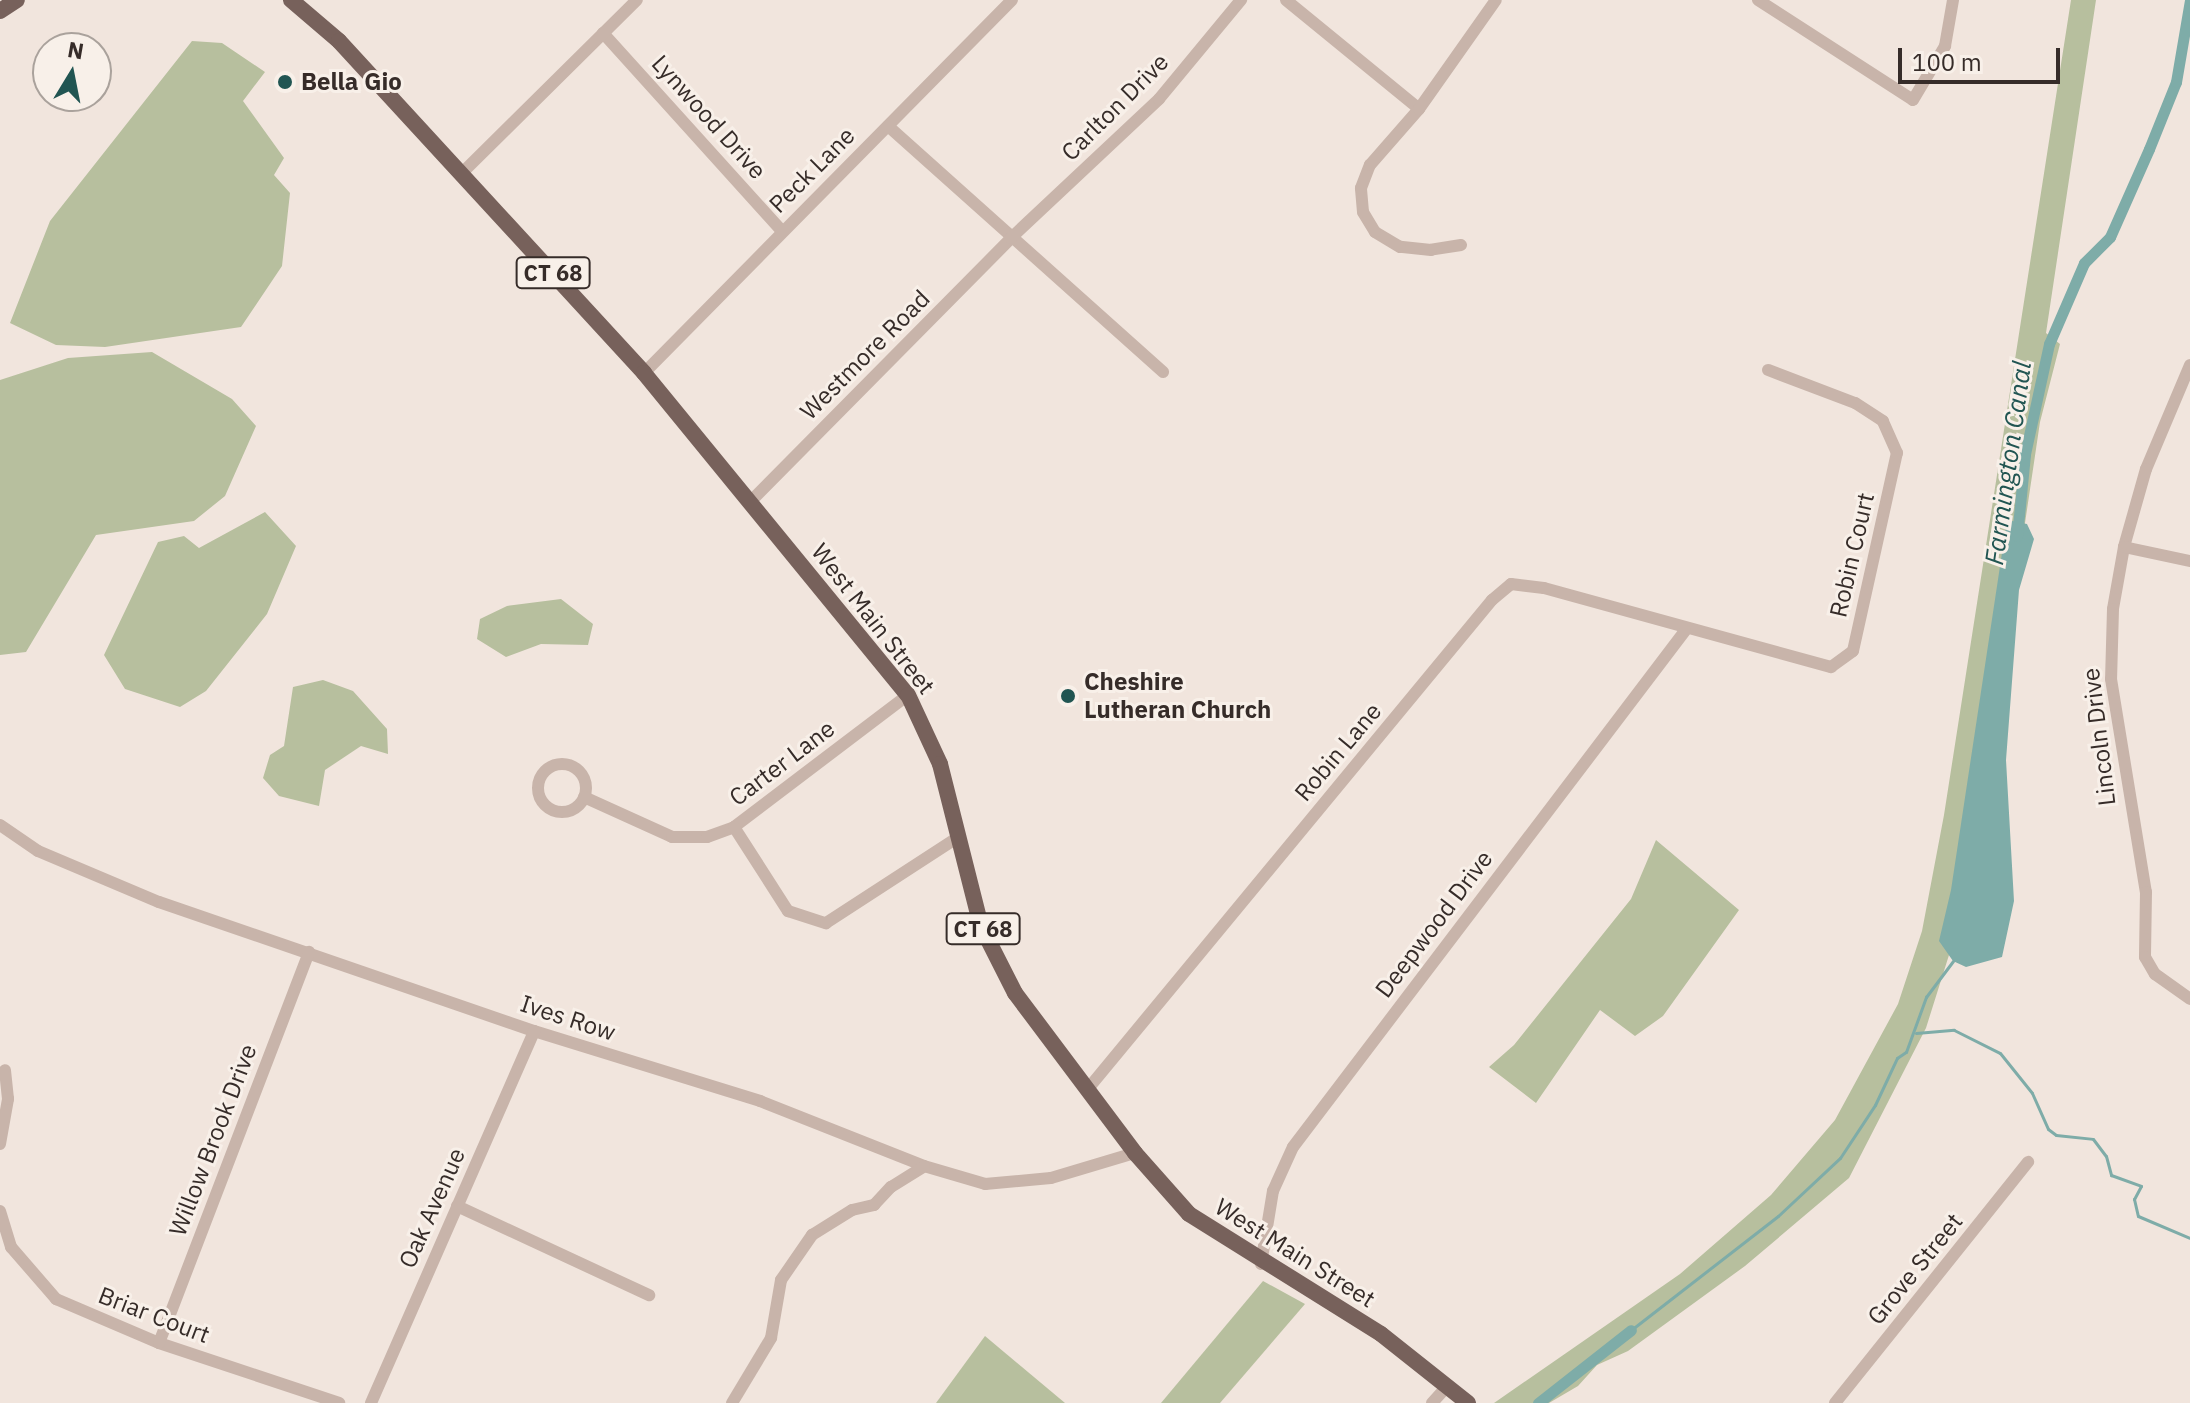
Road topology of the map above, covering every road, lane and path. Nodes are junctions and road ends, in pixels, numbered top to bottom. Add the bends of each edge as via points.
1 (17, 0) edge
2 (291, 0) edge
3 (637, 0) edge
4 (1012, 0) edge
5 (1241, 0) edge
6 (1286, 0) edge
7 (1496, 0) edge
8 (1758, 0) edge
9 (1953, 0) edge
10 (0, 11) edge
11 (603, 33) junction
12 (1419, 109) junction
13 (888, 126) junction
14 (462, 173) junction
15 (782, 231) junction
16 (1011, 238) junction
17 (1461, 245) dead end
18 (2190, 365) edge
19 (1768, 370) dead end
20 (1163, 372) dead end
21 (644, 373) junction
22 (750, 502) junction
23 (2124, 547) junction
24 (2190, 561) edge
25 (1685, 631) junction
26 (908, 695) junction
27 (584, 797) dead end
28 (0, 825) edge
29 (734, 827) junction
30 (957, 838) junction
31 (309, 952) junction
32 (2190, 999) edge
33 (534, 1031) junction
34 (5, 1070) dead end
35 (1087, 1090) junction
36 (0, 1144) edge
37 (1135, 1153) junction
38 (2028, 1162) dead end
39 (924, 1166) junction
40 (457, 1206) junction
41 (0, 1211) edge
42 (1261, 1264) junction
43 (649, 1295) dead end
44 (159, 1343) junction
45 (1448, 1385) junction
46 (339, 1403) edge
47 (371, 1403) edge
48 (732, 1403) edge
49 (1432, 1403) edge
50 (1468, 1403) edge
51 (1483, 1403) edge
52 (1835, 1403) edge

1 - 10 main road
2 - 14 main road, West Main Street / CT 68 via 339,41
3 - 11 street
4 - 13 street, Peck Lane
5 - 16 street, Carlton Drive via 1159,99
6 - 12 street
7 - 12 street
8 - 9 street via 1913,100 1945,46
11 - 14 street
11 - 15 street, Lynwood Drive
12 - 17 street via 1370,165 1361,188 1363,212 1375,232 1400,247 1431,250
13 - 15 street, Peck Lane
13 - 16 street
14 - 21 main road, West Main Street / CT 68
15 - 21 street, Peck Lane
16 - 20 street
16 - 22 street, Westmore Road
18 - 23 street, Lincoln Drive via 2146,469
19 - 25 street, Robin Court via 1855,403 1883,421 1897,453 1853,651 1831,667
21 - 22 main road, West Main Street / CT 68
22 - 26 main road, West Main Street / CT 68
23 - 24 street
23 - 32 street, Lincoln Drive via 2113,609 2111,679 2146,892 2145,957 2155,974
25 - 35 street, Robin Lane via 1544,588 1511,584 1492,600
25 - 42 street, Deepwood Drive via 1293,1147 1273,1191
26 - 29 street, Carter Lane
26 - 30 main road, West Main Street / CT 68 via 940,764
27 - 29 street, Carter Lane via 672,837 707,837
28 - 31 street, Ives Row via 87,875
29 - 30 street via 788,911 826,923
30 - 35 main road, West Main Street / CT 68 via 981,926 1015,993
31 - 33 street, Ives Row
31 - 44 street, Willow Brook Drive
33 - 39 street, Ives Row via 760,1101
33 - 40 street, Oak Avenue
34 - 36 street via 8,1099
35 - 37 main road, West Main Street / CT 68
37 - 39 street, Ives Row via 1051,1178 985,1184
37 - 42 main road, West Main Street / CT 68 via 1189,1214
38 - 52 street, Grove Street
39 - 48 street via 874,1205 852,1210 812,1235 781,1280 771,1338
40 - 43 street
40 - 47 street, Oak Avenue
41 - 44 street, Briar Court via 11,1247 56,1299
42 - 45 main road, West Main Street / CT 68 via 1381,1334
44 - 46 street, Briar Court
45 - 49 street
45 - 50 main road, West Main Street / CT 68
45 - 51 main road, West Main Street / CT 68

